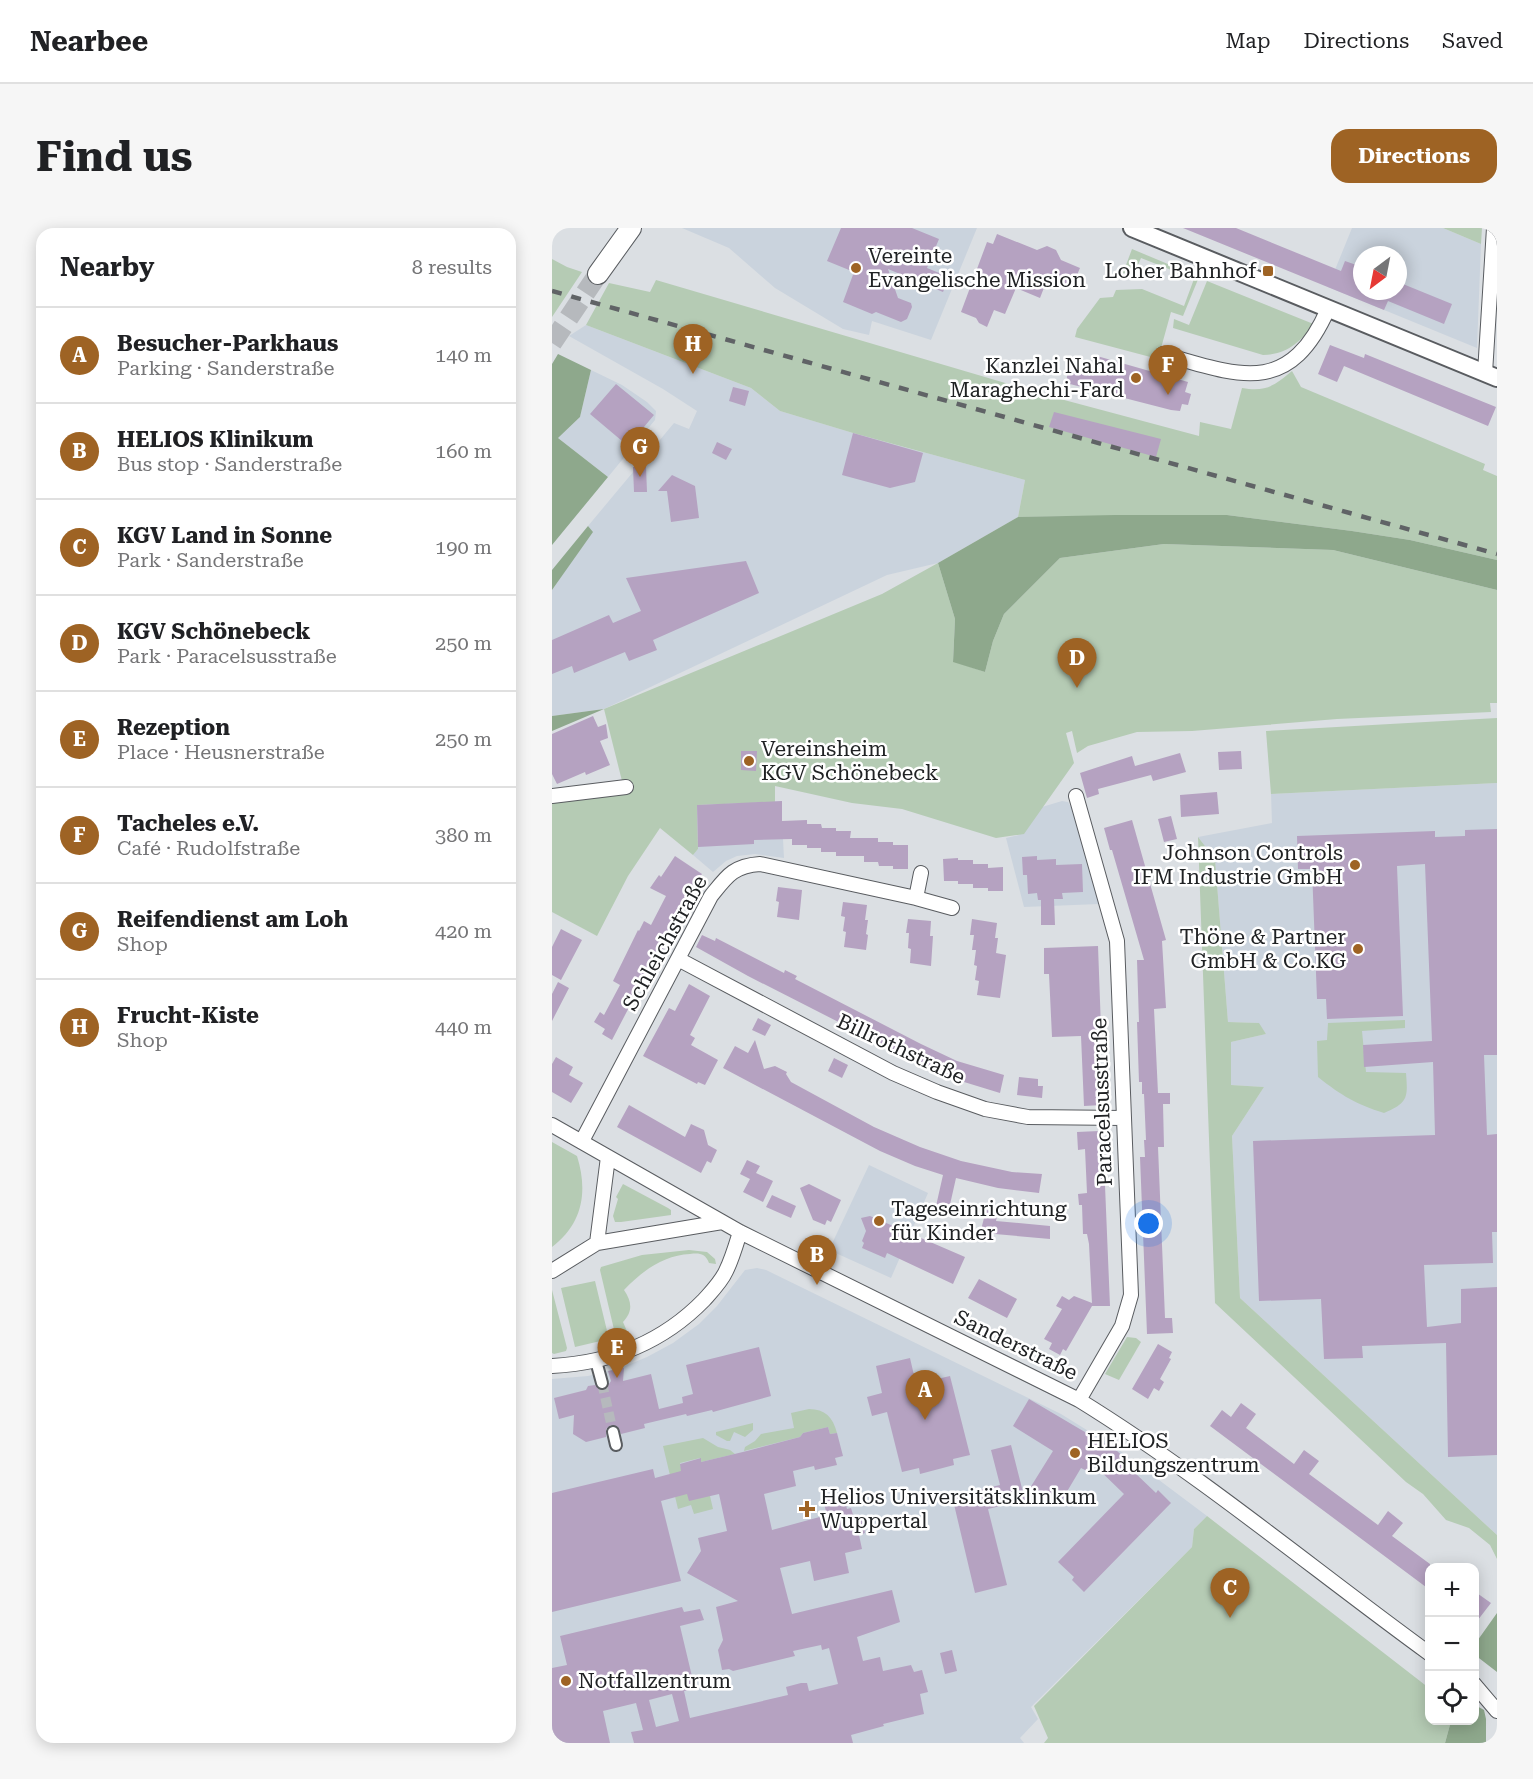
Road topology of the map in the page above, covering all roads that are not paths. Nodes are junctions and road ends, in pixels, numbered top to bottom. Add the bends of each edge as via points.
1 (630, 228) edge
2 (1132, 228) edge
3 (1494, 228) edge
4 (598, 274) tunnel mouth
5 (1328, 309) junction
6 (1163, 354) dead end
7 (1491, 375) edge
8 (626, 787) dead end
9 (552, 796) edge
10 (1076, 796) dead end
11 (921, 873) dead end
12 (916, 898) junction
13 (952, 908) dead end
14 (678, 959) junction
15 (1123, 1118) junction
16 (552, 1125) edge
17 (582, 1141) junction
18 (608, 1157) junction
19 (722, 1222) junction
20 (740, 1232) junction
21 (597, 1243) junction
22 (552, 1271) edge
23 (596, 1361) junction
24 (552, 1366) edge
25 (602, 1383) tunnel mouth
26 (1079, 1400) junction
27 (613, 1432) tunnel mouth
28 (616, 1445) dead end
29 (1425, 1650) edge
30 (1479, 1690) edge
31 (1497, 1711) edge

1 - 4 main road
2 - 5 street
3 - 7 street
5 - 6 street via 1312,341 1291,361 1267,373 1225,372
5 - 7 street
8 - 9 street
10 - 15 street, Paracelsusstraße via 1117,941
11 - 12 street
12 - 13 street, Schleichstraße
12 - 14 street, Schleichstraße via 760,864 746,865 729,873 711,896
14 - 15 street, Billrothstraße via 936,1092 1028,1117
14 - 17 street, Schleichstraße
15 - 26 street, Paracelsusstraße via 1131,1296 1122,1326
16 - 17 street, Sanderstraße
17 - 18 street, Sanderstraße
18 - 19 street, Sanderstraße
18 - 21 street
19 - 20 street, Sanderstraße
19 - 21 street
20 - 23 street via 726,1273 679,1323 616,1356
20 - 26 street, Sanderstraße
21 - 22 street
23 - 24 street
23 - 25 street
26 - 29 street, Sanderstraße via 1214,1492
27 - 28 street
30 - 31 street

